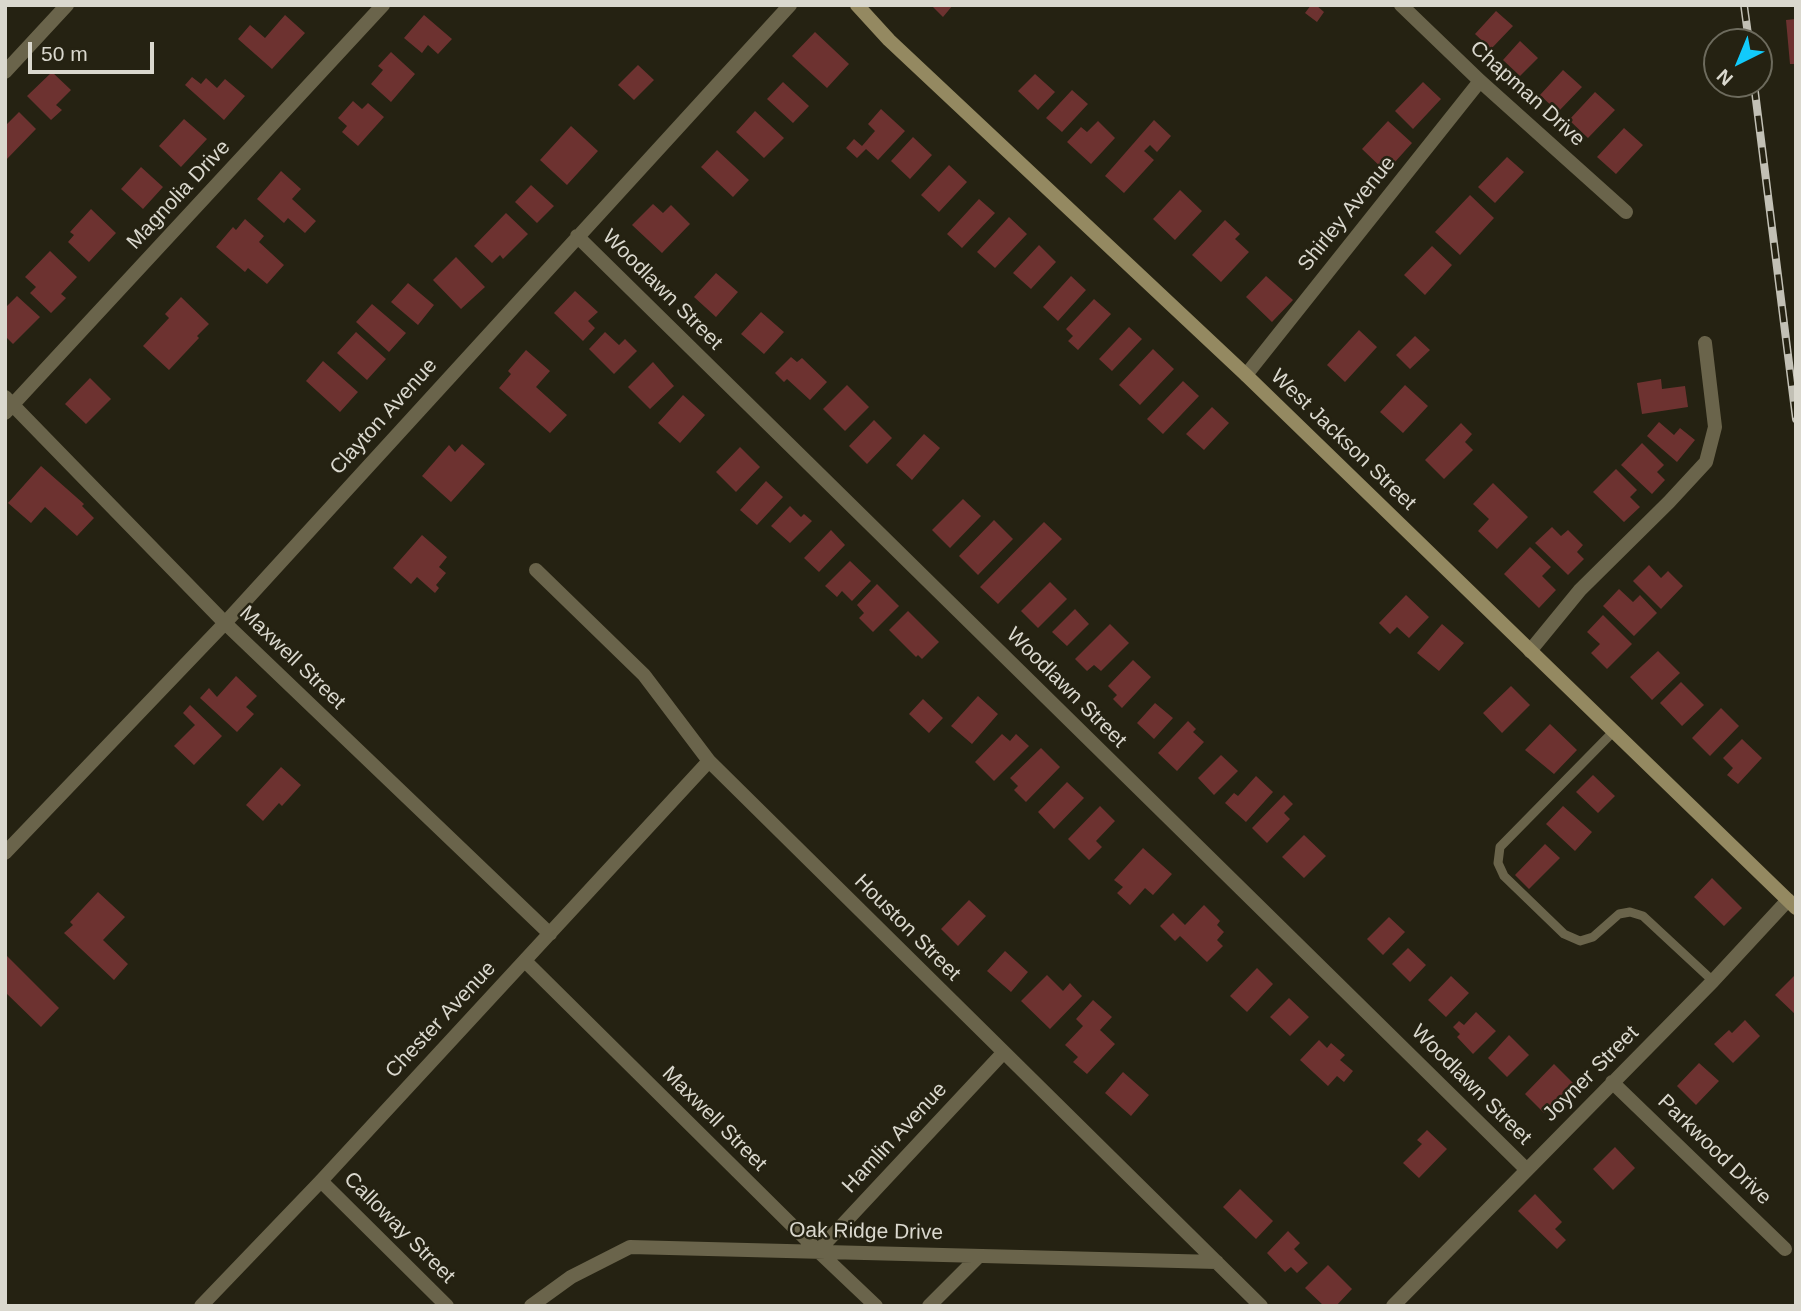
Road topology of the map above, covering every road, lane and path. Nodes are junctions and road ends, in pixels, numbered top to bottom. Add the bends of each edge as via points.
1 (67, 5) edge
2 (383, 5) edge
3 (790, 5) edge
4 (857, 5) edge
5 (1401, 5) edge
6 (5, 72) edge
7 (1480, 81) junction
8 (1626, 212) dead end
9 (577, 236) junction
10 (1705, 343) dead end
11 (1246, 374) junction
12 (8, 405) edge
13 (536, 570) dead end
14 (225, 623) junction
15 (1530, 651) junction
16 (1613, 732) junction
17 (709, 761) junction
18 (5, 853) edge
19 (1792, 904) edge
20 (550, 933) junction
21 (525, 961) junction
22 (1713, 981) junction
23 (1003, 1053) junction
24 (1612, 1082) junction
25 (1526, 1169) junction
26 (321, 1181) junction
27 (1786, 1249) dead end
28 (818, 1251) junction
29 (979, 1256) junction
30 (1217, 1262) junction
31 (201, 1306) edge
32 (447, 1306) edge
33 (531, 1306) edge
34 (876, 1306) edge
35 (929, 1306) edge
36 (1261, 1306) edge
37 (1393, 1306) edge

1 - 6 street
2 - 12 street, Magnolia Drive
3 - 9 street, Clayton Avenue
4 - 11 street, West Jackson Street via 888,40
5 - 7 street, Chapman Drive
7 - 8 street, Chapman Drive
7 - 11 street, Shirley Avenue
9 - 14 street, Clayton Avenue
9 - 25 street, Woodlawn Street
10 - 15 street via 1715,427 1706,462 1580,590
11 - 15 street, West Jackson Street
12 - 14 street, Maxwell Street
13 - 17 street, Houston Street via 645,675
14 - 18 street, Clayton Avenue
14 - 20 street, Maxwell Street
15 - 16 street, West Jackson Street
16 - 19 street, West Jackson Street
16 - 22 lane via 1500,847 1498,863 1504,876 1564,934 1580,941 1593,937 1619,914 1643,916
17 - 20 street, Chester Avenue
17 - 23 street, Houston Street
19 - 22 street, Joyner Street
20 - 21 street, Chester Avenue
21 - 26 street, Chester Avenue
21 - 28 street, Maxwell Street
22 - 24 street, Joyner Street
23 - 28 street, Hamlin Avenue
23 - 30 street, Houston Street
24 - 25 street, Joyner Street
24 - 27 street, Parkwood Drive
25 - 37 street, Joyner Street
26 - 31 street, Chester Avenue
26 - 32 street, Calloway Street
28 - 29 street, Oak Ridge Drive
28 - 33 street, Oak Ridge Drive via 630,1248 571,1277
28 - 34 street, Maxwell Street
29 - 30 street, Oak Ridge Drive
29 - 35 street
30 - 36 street, Houston Street

